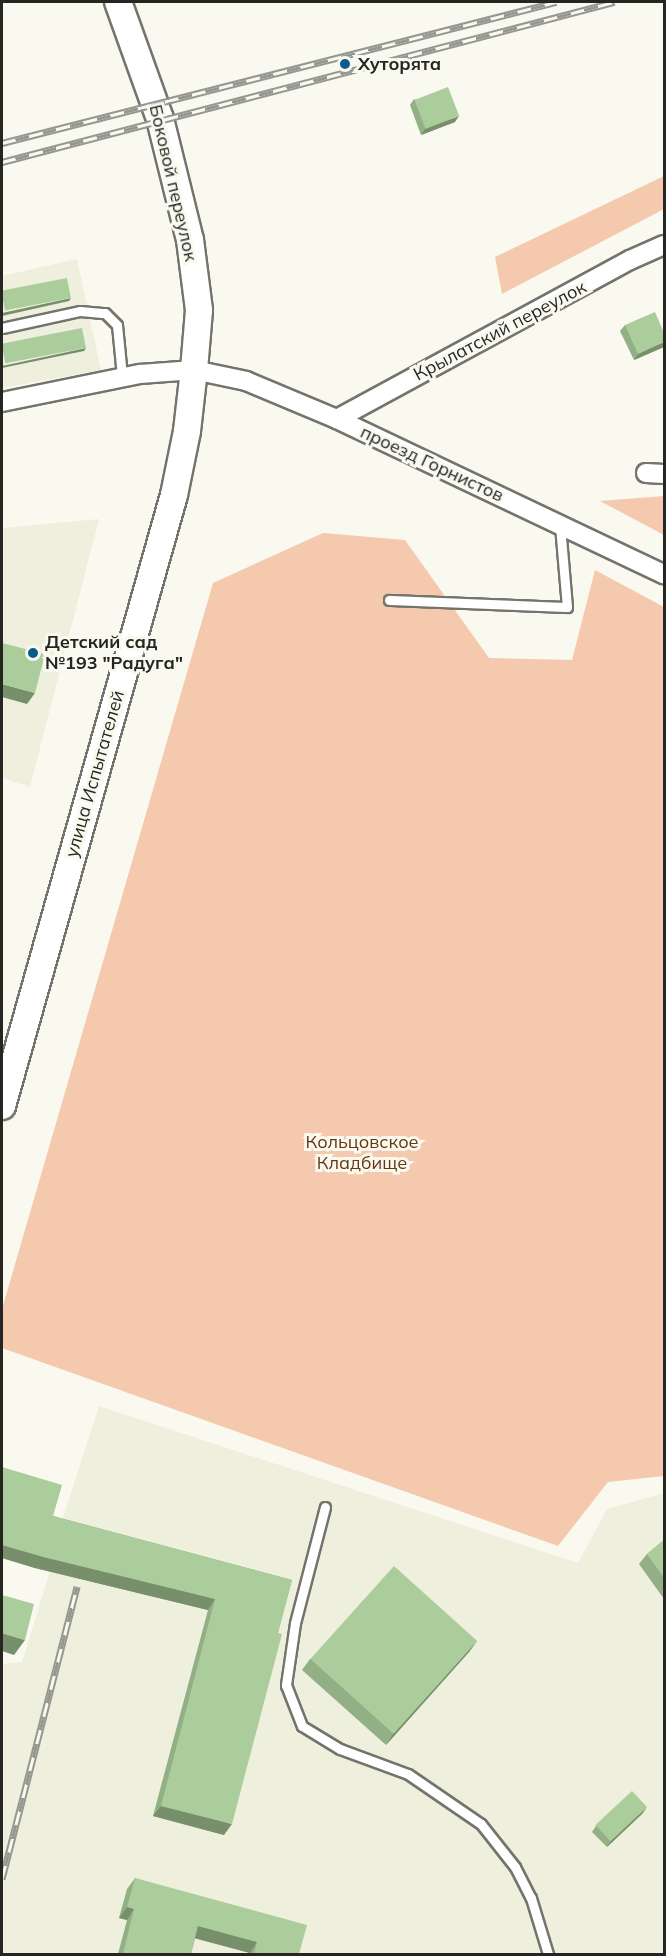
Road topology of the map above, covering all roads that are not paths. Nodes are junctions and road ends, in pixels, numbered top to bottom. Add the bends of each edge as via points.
1 (118, 2) edge
2 (664, 244) edge
3 (2, 328) edge
4 (195, 370) junction
5 (122, 376) junction
6 (2, 402) edge
7 (337, 419) junction
8 (560, 525) junction
9 (664, 574) edge
10 (389, 600) dead end
11 (2, 1106) edge
12 (325, 1507) dead end
13 (548, 1954) edge

1 - 4 main road, Боковой переулок via 160,119 190,240 199,310
2 - 7 street, Крылатский переулок
3 - 5 lane via 80,311 105,313 117,325
4 - 5 street, проезд Горнистов
4 - 7 street, проезд Горнистов via 246,381
4 - 11 main road, улица Испытателей via 174,495
5 - 6 street
7 - 8 street, проезд Горнистов
8 - 9 street, проезд Горнистов
8 - 10 lane via 567,607
12 - 13 lane via 295,1623 286,1685 302,1726 340,1749 408,1774 481,1824 515,1867 531,1898

